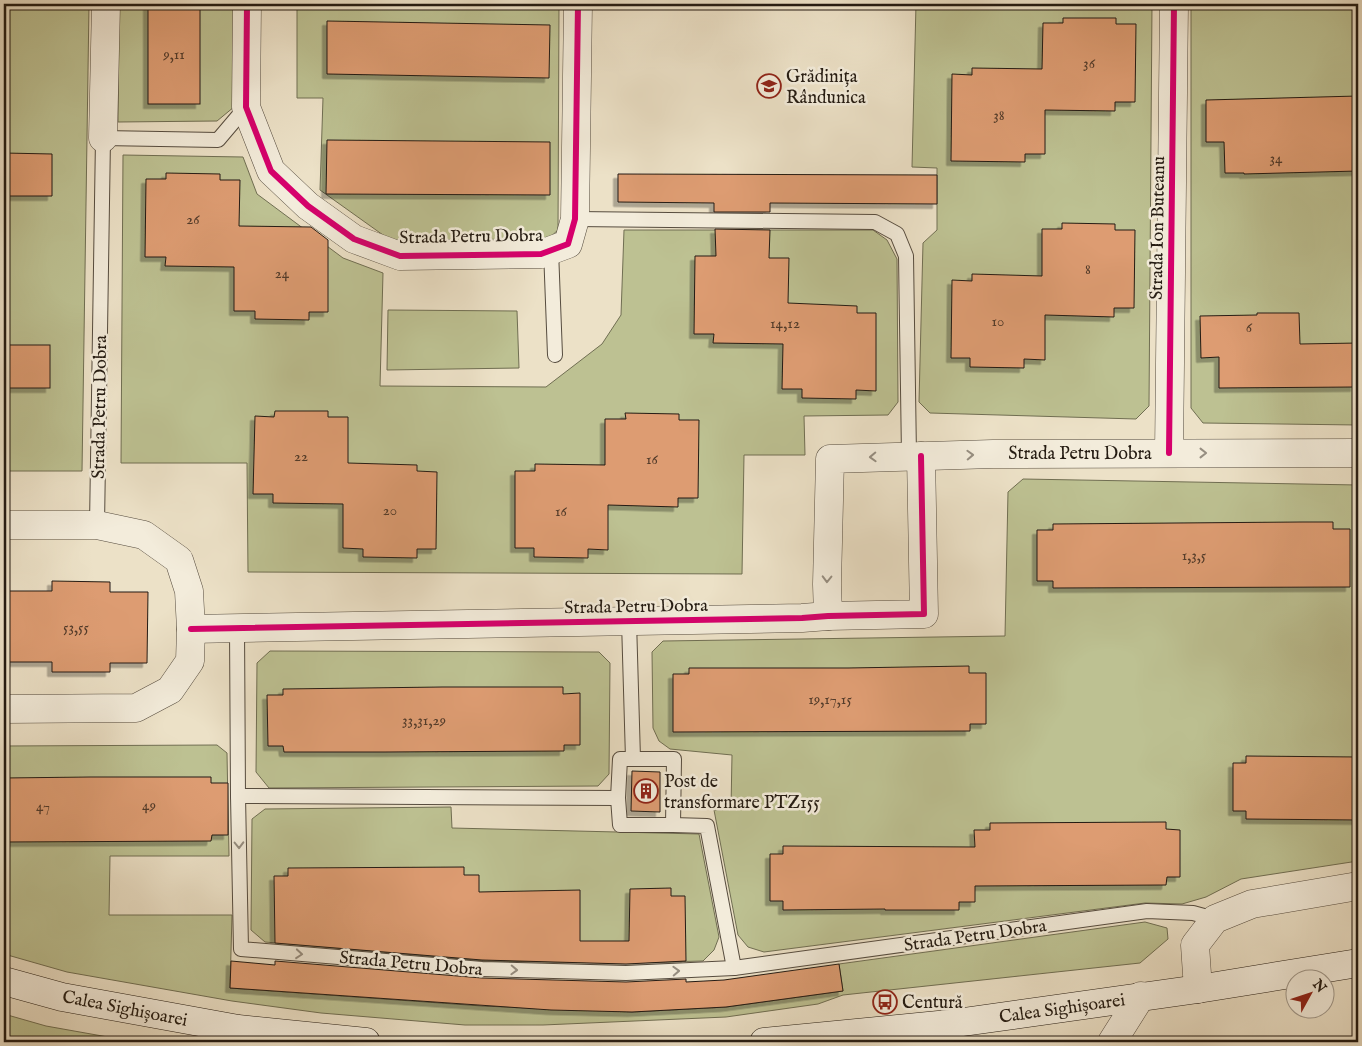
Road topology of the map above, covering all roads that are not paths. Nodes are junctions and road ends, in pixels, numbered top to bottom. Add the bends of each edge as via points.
1 (106, 4) edge
2 (247, 4) edge
3 (578, 4) edge
4 (1174, 4) edge
5 (246, 107) junction
6 (103, 138) junction
7 (575, 219) junction
8 (551, 250) junction
9 (555, 355) dead end
10 (1169, 453) junction
11 (1358, 453) edge
12 (915, 456) junction
13 (4, 524) edge
14 (97, 525) junction
15 (828, 616) junction
16 (629, 621) junction
17 (237, 628) junction
18 (191, 629) junction
19 (4, 709) edge
20 (633, 759) junction
21 (238, 796) junction
22 (618, 798) junction
23 (673, 825) junction
24 (1358, 886) edge
25 (1215, 919) junction
26 (1358, 962) edge
27 (734, 968) junction
28 (4, 981) edge
29 (1198, 989) junction
30 (1141, 996) junction
31 (366, 1042) edge
32 (764, 1042) edge
33 (1112, 1042) edge

1 - 6 street, Strada Petru Dobra
2 - 5 street, Strada Petru Dobra
3 - 7 street, Strada Petru Dobra
4 - 10 street, Strada Ion Buteanu
5 - 6 lane via 218,140
5 - 8 street, Strada Petru Dobra via 271,171 308,206 354,238 400,256 541,254
6 - 14 lane, Strada Petru Dobra
7 - 8 street, Strada Petru Dobra via 568,244
7 - 12 lane, Strada Petru Dobra via 875,222 897,234 906,256
8 - 9 lane, Strada Petru Dobra
10 -> 11 street, Strada Petru Dobra
12 -> 10 street, Strada Petru Dobra
12 -> 15 street, Strada Petru Dobra via 830,459
12 - 15 street, Strada Petru Dobra via 924,614
13 - 14 street
14 - 18 street via 144,535 179,560 189,592
15 - 16 street, Strada Petru Dobra
16 - 17 street, Strada Petru Dobra
16 - 20 lane, Strada Petru Dobra
17 - 18 street, Strada Petru Dobra
17 - 21 lane, Strada Petru Dobra
18 - 19 street via 190,661 170,690 136,708
20 - 22 lane via 620,759
20 - 23 lane via 674,759
21 - 22 lane
21 -> 27 lane, Strada Petru Dobra via 242,949 482,969 626,973
22 - 23 lane via 620,825
23 - 27 lane via 707,826
24 - 25 street via 1252,904
25 - 27 lane, Strada Petru Dobra via 1193,913 1147,911
25 - 29 street via 1195,945
26 - 29 street, Calea Sighișoarei
28 - 31 street, Calea Sighișoarei via 62,997 238,1029
29 - 30 street, Calea Sighișoarei
30 - 32 street, Calea Sighișoarei via 948,1024
30 - 33 street

